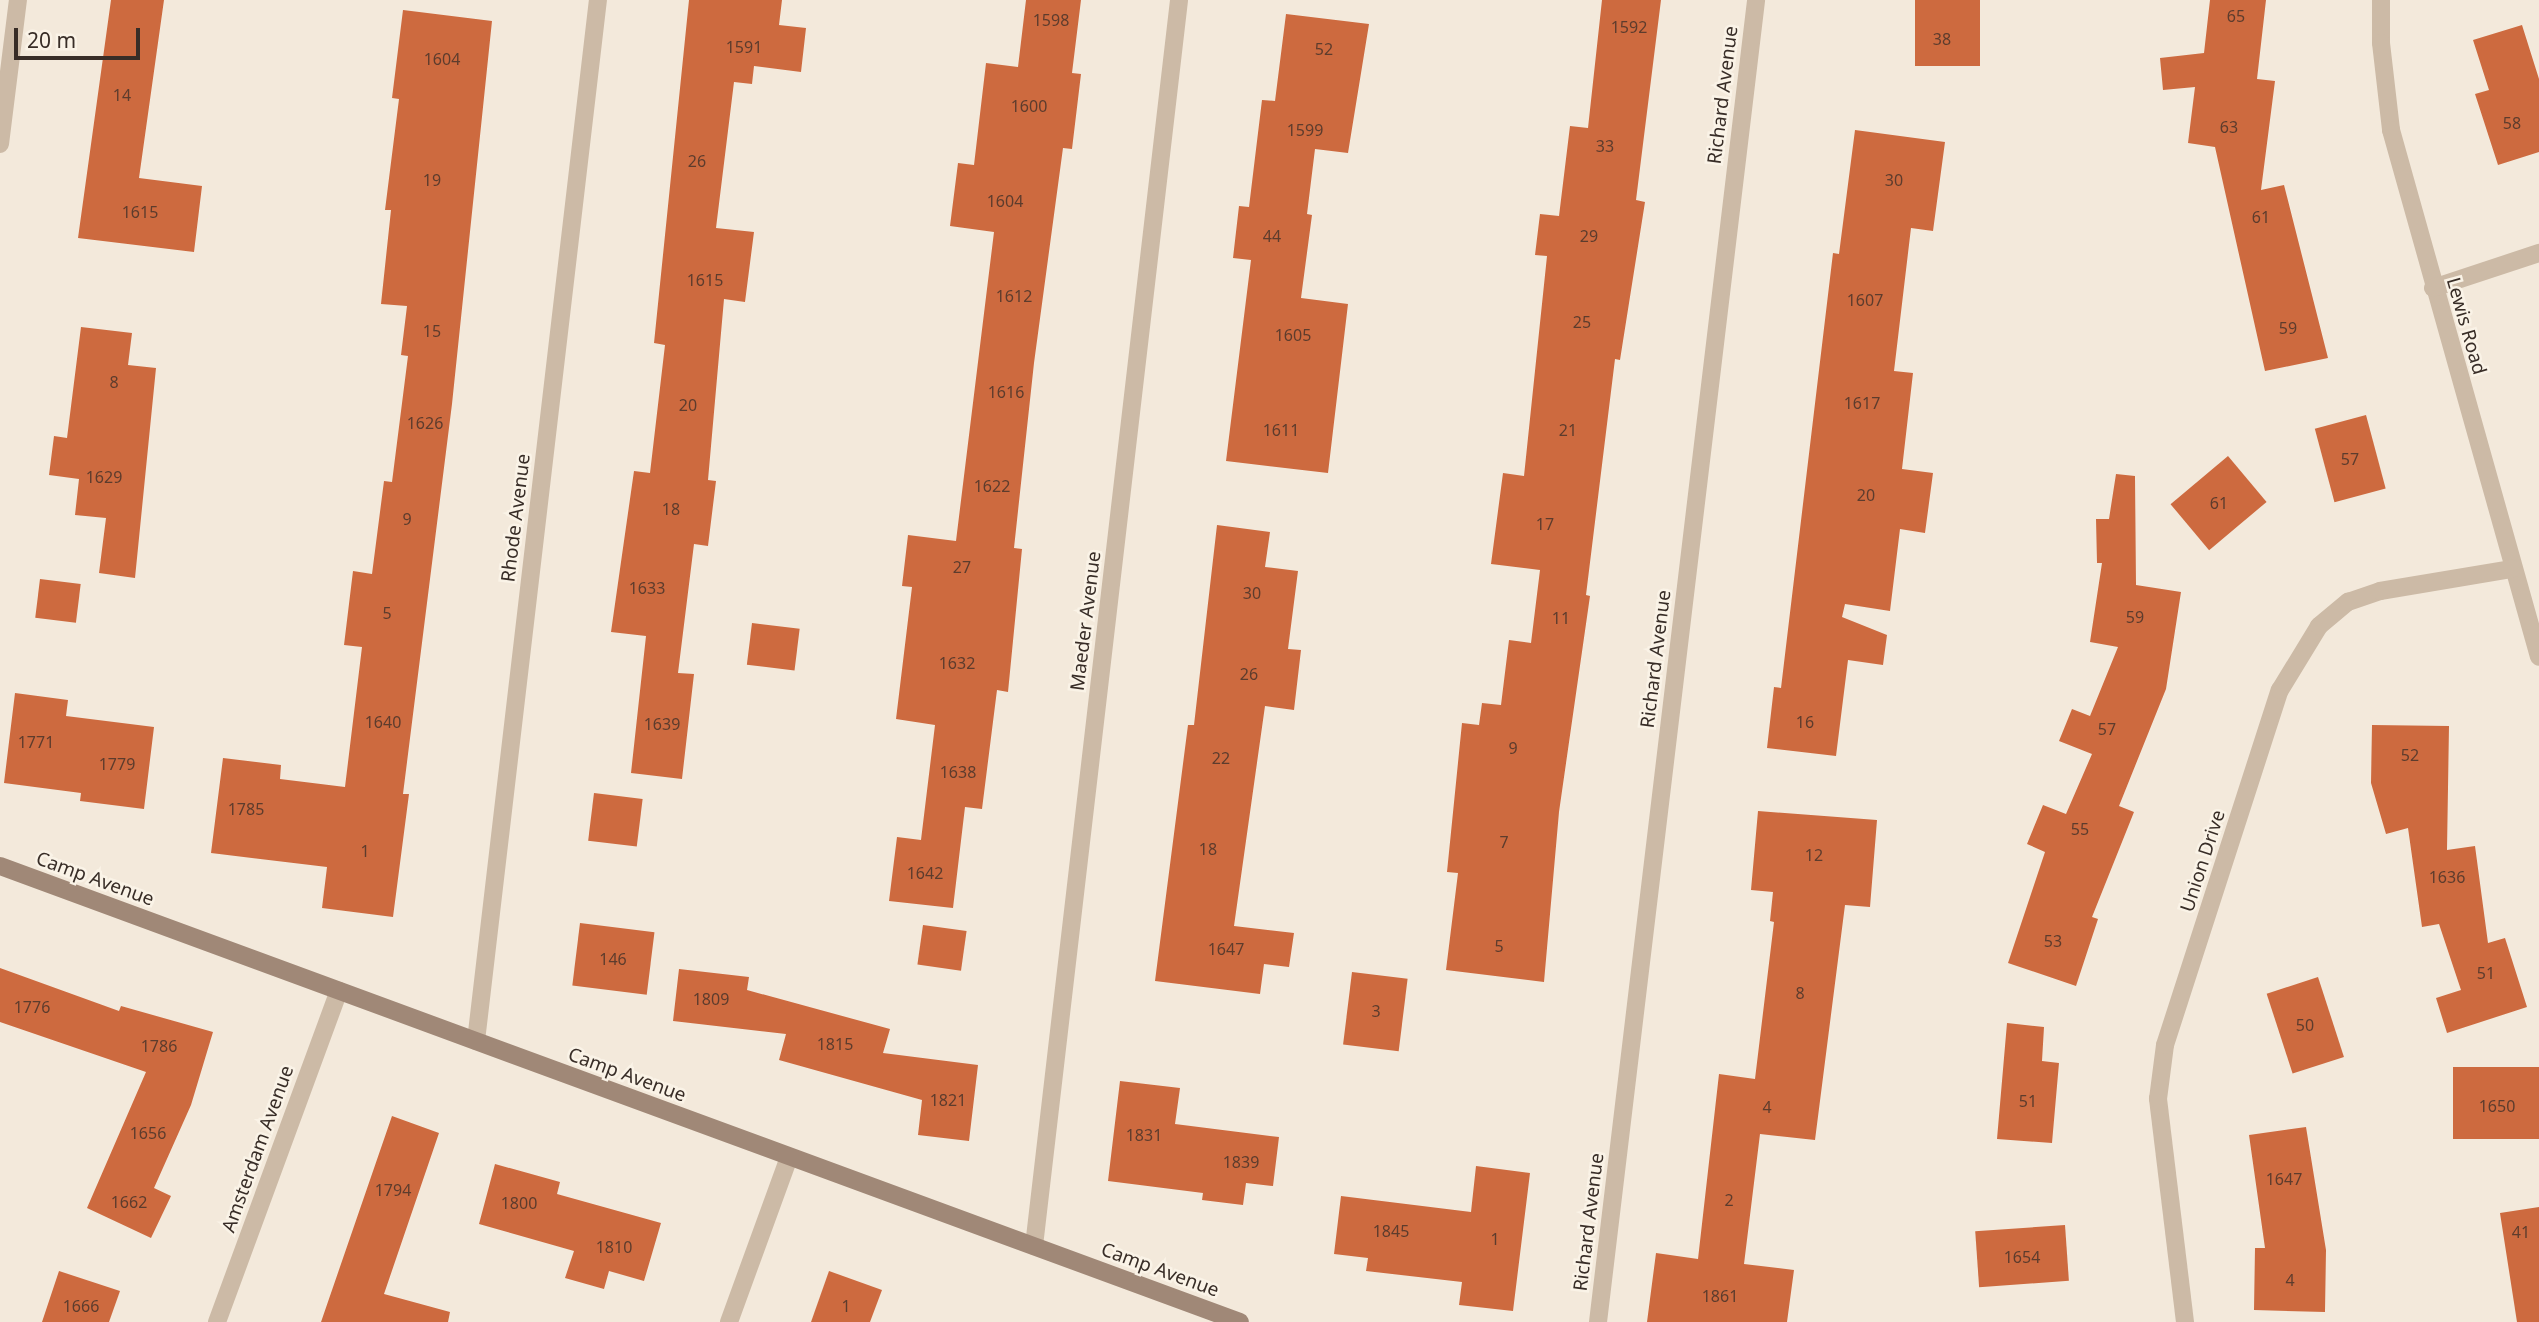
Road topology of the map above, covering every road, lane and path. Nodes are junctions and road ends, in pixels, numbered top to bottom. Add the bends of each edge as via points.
1 (18, 0) edge
2 (598, 0) edge
3 (1179, 0) edge
4 (1756, 0) edge
5 (2381, 0) edge
6 (0, 144) edge
7 (2539, 253) edge
8 (2433, 288) junction
9 (2512, 569) junction
10 (2539, 657) edge
11 (0, 866) edge
12 (339, 991) junction
13 (476, 1041) junction
14 (789, 1157) junction
15 (1034, 1246) junction
16 (217, 1322) edge
17 (729, 1322) edge
18 (1240, 1322) edge
19 (1598, 1322) edge
20 (2185, 1322) edge

1 - 6 street
2 - 13 street, Rhode Avenue
3 - 15 street, Maeder Avenue
4 - 19 street, Richard Avenue
5 - 8 street, Lewis Road via 2390,130
7 - 8 street
8 - 9 street, Lewis Road
9 - 10 street, Lewis Road
9 - 20 street, Union Drive via 2380,591 2348,602 2319,626 2280,690 2165,1045 2158,1099
11 - 12 street, Camp Avenue
12 - 13 street, Camp Avenue
12 - 16 street, Amsterdam Avenue
13 - 14 street, Camp Avenue
14 - 15 street, Camp Avenue
14 - 17 street
15 - 18 street, Camp Avenue

